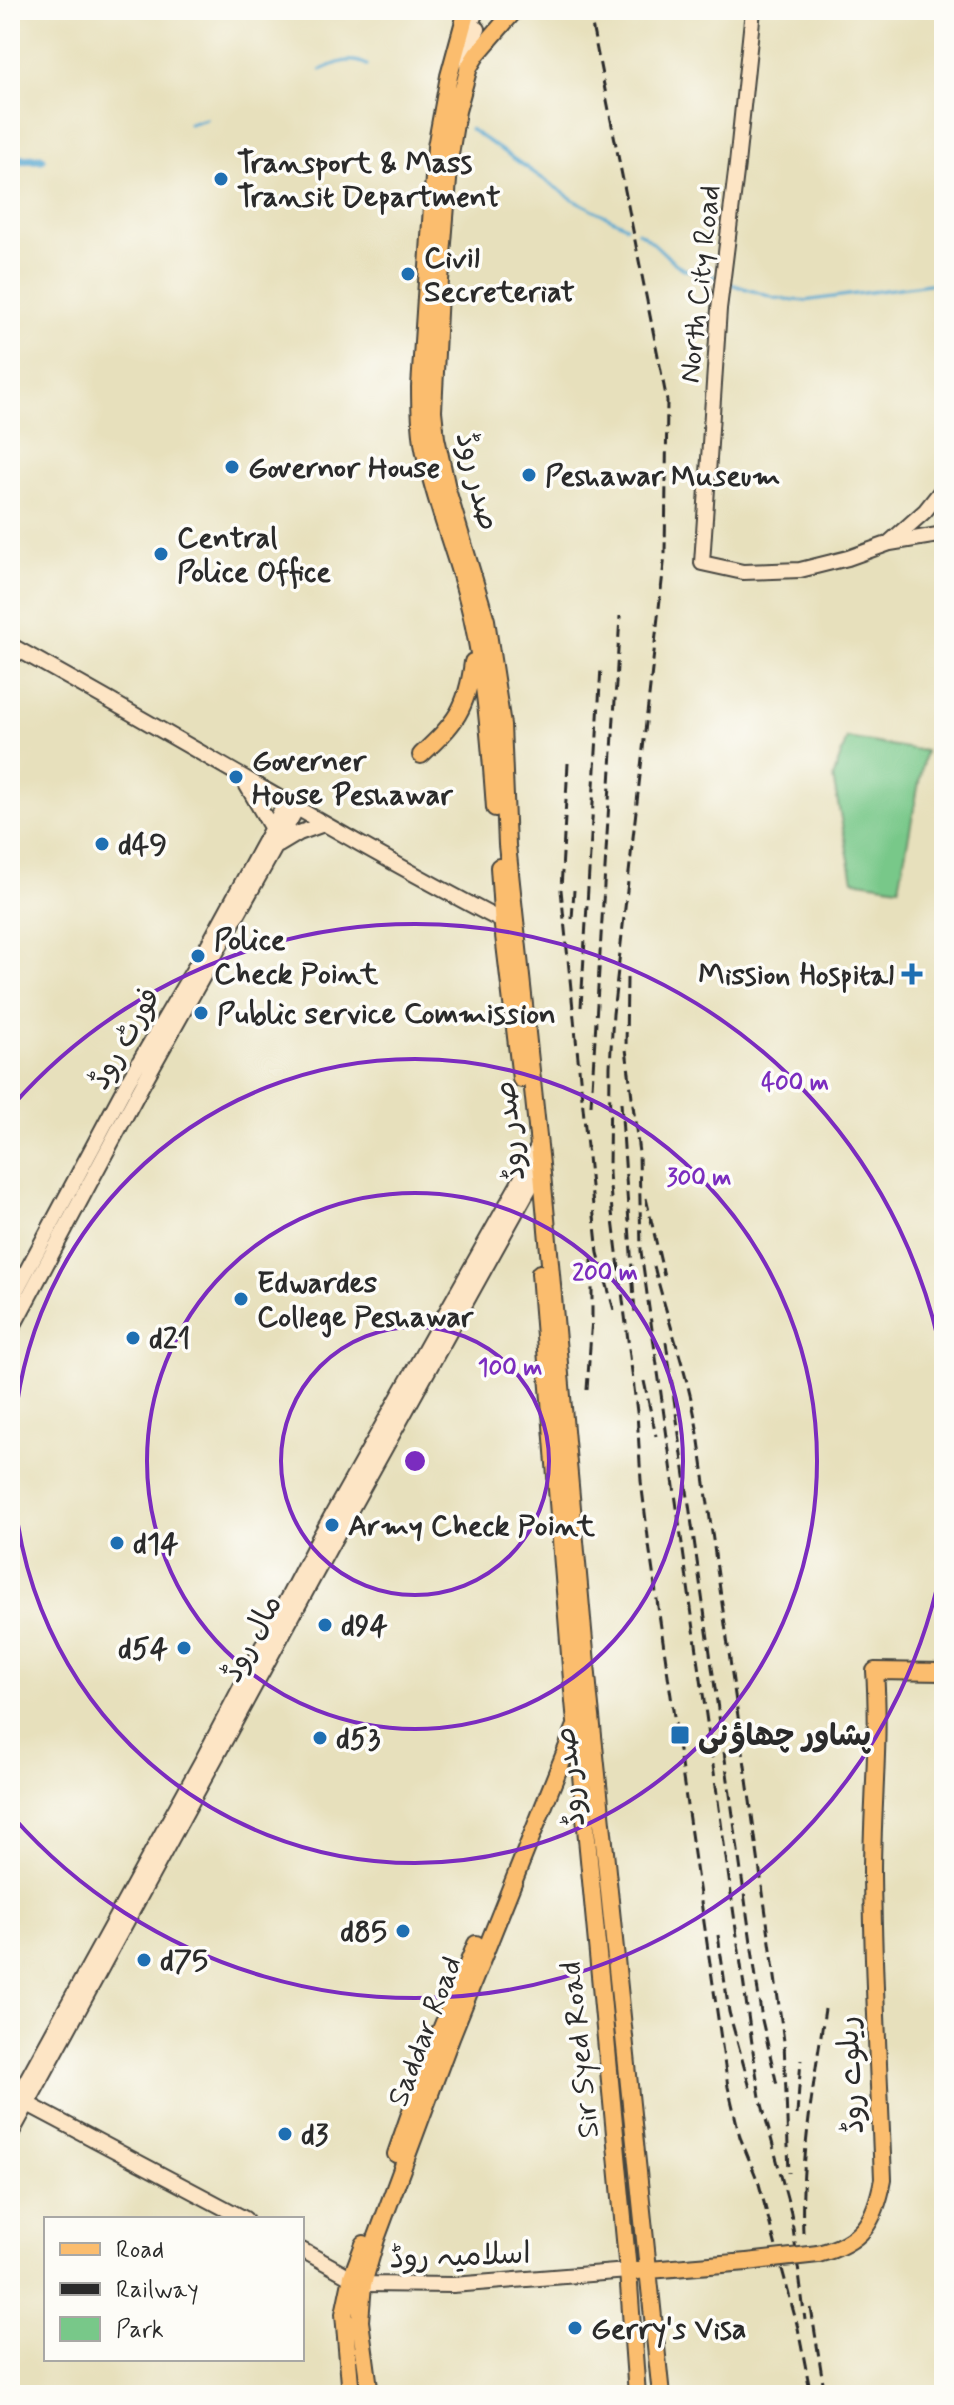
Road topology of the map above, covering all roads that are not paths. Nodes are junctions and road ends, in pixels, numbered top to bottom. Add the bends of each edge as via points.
1 (467, 10) edge
2 (477, 10) edge
3 (486, 10) edge
4 (515, 10) edge
5 (753, 10) edge
6 (468, 72) junction
7 (449, 76) junction
8 (944, 487) edge
9 (944, 534) edge
10 (890, 543) junction
11 (476, 640) junction
12 (10, 645) edge
13 (421, 755) dead end
14 (240, 773) junction
15 (292, 805) junction
16 (324, 824) junction
17 (272, 829) junction
18 (275, 847) junction
19 (502, 921) junction
20 (536, 1165) junction
21 (533, 1185) junction
22 (10, 1302) edge
23 (10, 1332) edge
24 (324, 1544) junction
25 (944, 1672) edge
26 (581, 1699) junction
27 (577, 1723) junction
28 (543, 1792) junction
29 (18, 2104) edge
30 (10, 2136) edge
31 (241, 2217) edge
32 (304, 2251) edge
33 (628, 2271) junction
34 (647, 2271) junction
35 (358, 2280) junction
36 (351, 2395) edge
37 (370, 2395) edge
38 (637, 2395) edge
39 (661, 2395) edge

1 - 7 main road, صدر روڈ
2 - 7 street
3 - 6 street via 468,51
4 - 6 main road, صدر روڈ via 487,40
5 - 10 street, North City Road via 719,309 702,563 743,572 800,570
6 - 20 main road, صدر روڈ via 450,155 433,411 448,493 486,620 502,725 507,845 539,1144
7 - 11 main road, صدر روڈ via 436,147 420,416 430,474
8 - 10 street
9 - 10 street
11 - 13 main road via 462,710
11 - 19 main road, صدر روڈ
12 - 14 street
14 - 15 street
14 - 17 street
15 - 16 street
15 - 17 street, فورٹ روڈ
15 - 18 street, فورٹ روڈ
16 - 18 street
16 - 19 street
17 - 22 street, فورٹ روڈ
18 - 23 street, فورٹ روڈ
19 - 20 main road, صدر روڈ
20 - 21 main road, صدر روڈ
20 - 24 street, مال روڈ
20 - 26 main road, صدر روڈ
21 - 24 street, مال روڈ
21 - 26 main road, صدر روڈ
24 - 29 street, مال روڈ
25 - 34 main road, ریلوے روڈ, bridge via 875,1671 873,1987 883,2179 878,2205 857,2237 818,2254
26 - 27 main road, Saddar Road
26 - 28 main road, Saddar Road
26 - 34 main road, صدر روڈ
27 - 28 main road, Saddar Road
27 - 33 main road, Sir Syed Road
28 - 35 main road, Saddar Road via 429,2059
29 - 30 street, مال روڈ
29 - 31 street
32 - 35 street, اسلامیہ روڈ
33 - 34 main road, ریلوے روڈ
33 - 35 street, اسلامیہ روڈ via 453,2285
33 - 38 main road, Sir Syed Road
34 - 39 main road, صدر روڈ
35 - 36 main road, Saddar Road via 344,2314
35 - 37 main road, Saddar Road

